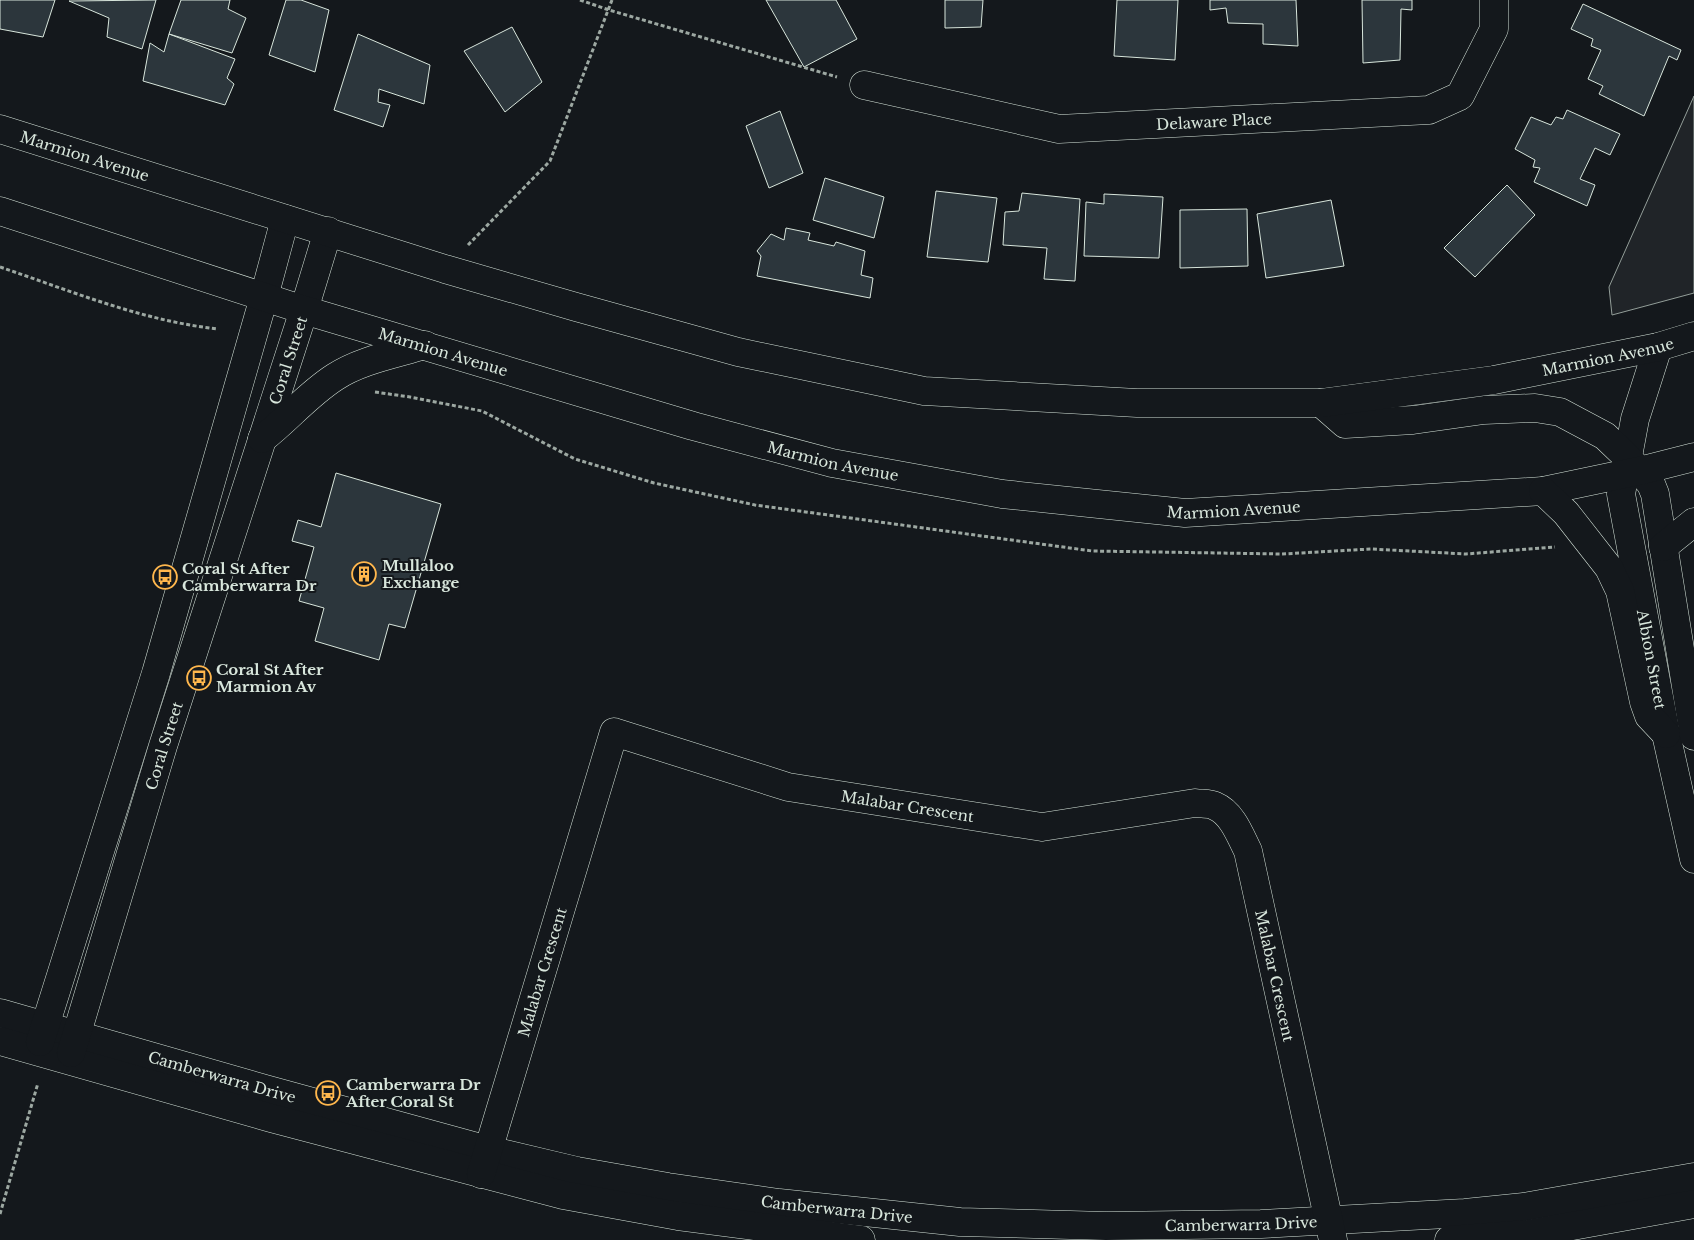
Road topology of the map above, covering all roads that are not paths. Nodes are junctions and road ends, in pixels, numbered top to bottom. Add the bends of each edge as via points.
1 (1494, 0) edge
2 (864, 85) road end
3 (0, 129) edge
4 (0, 211) edge
5 (284, 219) junction
6 (328, 231) junction
7 (264, 297) junction
8 (304, 310) junction
9 (1694, 336) edge
10 (425, 345) junction
11 (1658, 347) junction
12 (1321, 403) junction
13 (262, 439) junction
14 (1694, 457) edge
15 (1630, 468) junction
16 (1543, 491) junction
17 (1694, 522) edge
18 (1663, 547) junction
19 (1666, 734) junction
20 (1694, 736) edge
21 (1694, 859) edge
22 (0, 1013) edge
23 (46, 1026) junction
24 (77, 1035) junction
25 (0, 1041) edge
26 (68, 1061) junction
27 (38, 1064) junction
28 (485, 1162) junction
29 (1694, 1177) edge
30 (1694, 1204) edge
31 (1524, 1207) junction
32 (1331, 1230) edge
33 (1529, 1237) edge
34 (861, 1240) edge
35 (1449, 1240) edge

1 - 2 main road, Delaware Place via 1494,29 1460,96 1429,110 1059,129
3 - 5 main road, Marmion Avenue
4 - 7 main road, Marmion Avenue
5 - 6 main road, Marmion Avenue
5 - 7 main road, Coral Street
6 - 8 main road, Coral Street
6 - 12 main road, Marmion Avenue via 444,269 738,352 924,390 1137,403
7 - 8 main road, Marmion Avenue
7 - 23 main road, Coral Street via 156,673
8 - 10 main road, Marmion Avenue
8 - 13 main road, Coral Street
9 - 11 main road, Marmion Avenue
10 - 13 main road via 337,376 307,397
10 - 16 main road, Marmion Avenue via 693,426 832,463 1002,494 1185,513
11 - 12 main road, Marmion Avenue via 1494,380
11 - 15 main road, Albion Street via 1635,419
12 - 15 main road, Albion Street via 1345,424 1413,420 1484,410 1535,408 1560,412 1605,436
13 - 24 main road, Coral Street via 163,746
14 - 15 main road, Marmion Avenue
15 - 16 main road, Marmion Avenue
15 - 18 main road, Albion Street via 1651,484
15 - 19 main road, Albion Street via 1621,494
16 - 19 main road via 1566,513 1609,568 1620,591 1649,716
17 - 18 main road
18 - 20 main road, Albion Street
19 - 21 main road, Albion Street
22 - 23 main road, Camberwarra Drive
23 - 24 main road, Camberwarra Drive
23 - 27 main road, Coral Street
24 - 26 main road, Coral Street
24 - 28 main road, Camberwarra Drive via 274,1092
25 - 27 main road, Camberwarra Drive
26 - 27 main road, Camberwarra Drive
26 - 28 main road, Camberwarra Drive via 271,1118
28 - 32 main road, Camberwarra Drive via 577,1170 779,1203 960,1222 1106,1226 1261,1224
28 - 32 main road, Malabar Crescent via 614,732 788,787 1042,827 1195,804 1215,805 1228,816 1248,851
28 - 34 main road, Camberwarra Drive via 562,1195 678,1216
29 - 31 main road, Camberwarra Drive
30 - 33 main road
31 - 32 main road, Camberwarra Drive
31 - 33 main road
33 - 35 main road

